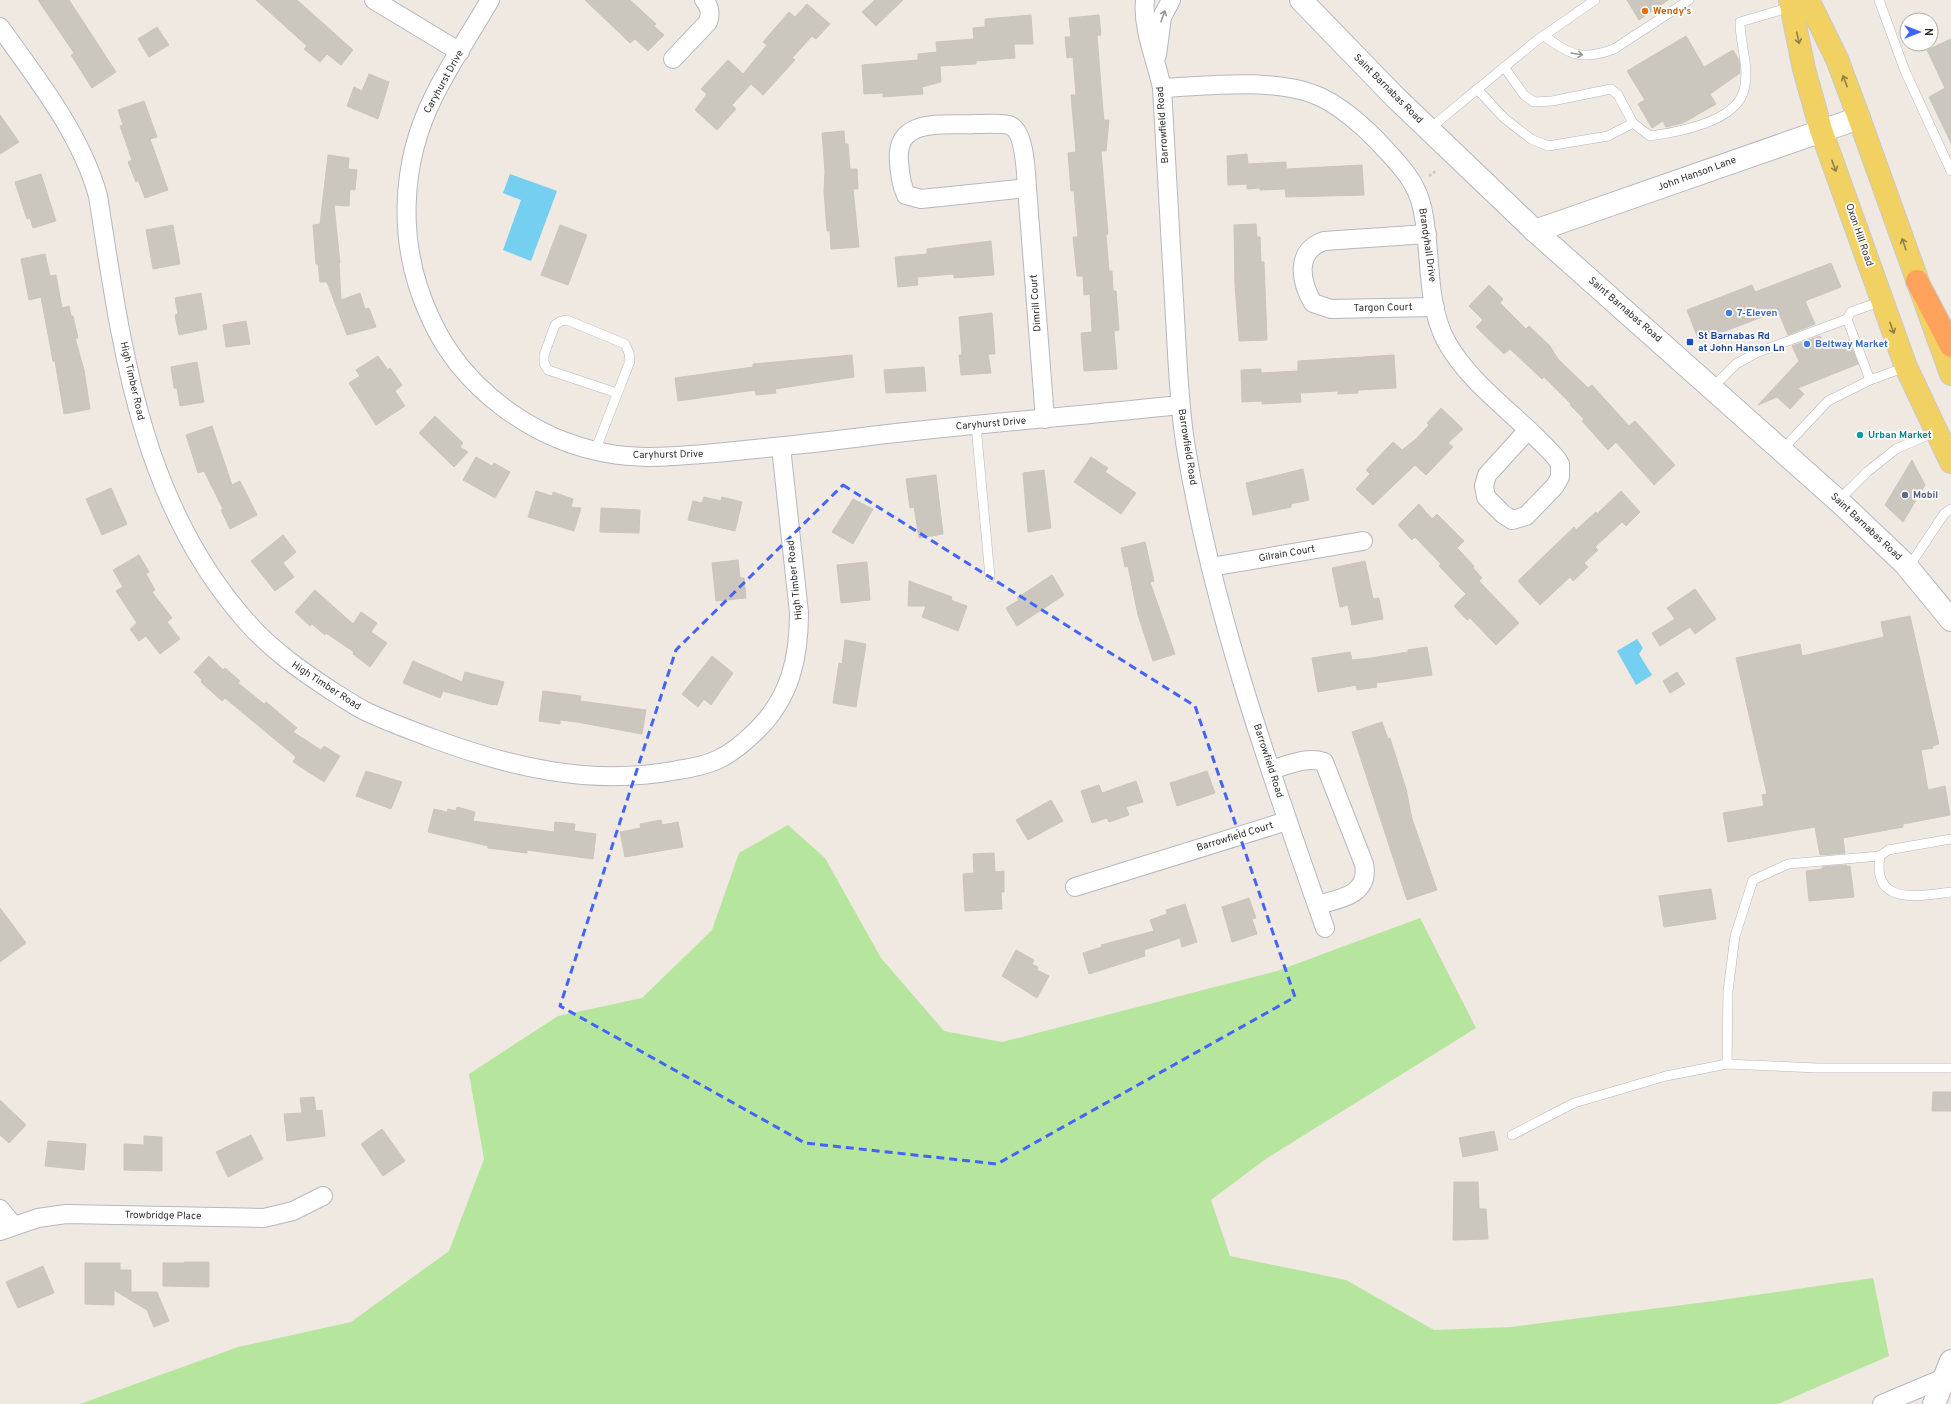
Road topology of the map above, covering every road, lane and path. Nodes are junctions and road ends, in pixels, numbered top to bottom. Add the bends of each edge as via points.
1 (374, 0) edge
2 (490, 0) edge
3 (704, 0) edge
4 (1145, 0) edge
5 (1171, 0) edge
6 (1301, 0) edge
7 (1595, 0) edge
8 (1689, 0) edge
9 (1879, 0) edge
10 (1796, 2) edge
11 (0, 27) edge
12 (1544, 36) junction
13 (460, 52) junction
14 (673, 59) dead end
15 (1156, 62) junction
16 (1504, 67) junction
17 (1162, 88) junction
18 (1477, 89) junction
19 (1859, 118) junction
20 (1633, 123) junction
21 (1429, 129) junction
22 (1821, 130) junction
23 (1951, 171) edge
24 (1027, 188) junction
25 (1535, 231) junction
26 (1427, 234) junction
27 (1917, 281) junction
28 (1882, 301) junction
29 (1435, 307) junction
30 (1847, 319) junction
31 (1951, 346) edge
32 (1906, 367) junction
33 (1951, 374) edge
34 (1870, 380) junction
35 (1713, 387) junction
36 (617, 393) junction
37 (1180, 405) junction
38 (1045, 419) junction
39 (976, 425) junction
40 (1528, 430) junction
41 (1935, 432) junction
42 (781, 447) junction
43 (1782, 450) junction
44 (595, 451) junction
45 (1951, 462) edge
46 (1838, 501) junction
47 (1951, 509) edge
48 (1363, 541) dead end
49 (1211, 568) junction
50 (1908, 568) junction
51 (990, 577) dead end
52 (1950, 616) edge
53 (1271, 770) junction
54 (1287, 821) junction
55 (1951, 839) edge
56 (1880, 856) junction
57 (1075, 887) dead end
58 (1951, 892) edge
59 (1317, 905) junction
60 (1325, 928) dead end
61 (1727, 1064) junction
62 (1951, 1068) edge
63 (1512, 1135) dead end
64 (324, 1196) dead end
65 (0, 1209) edge
66 (6, 1228) edge
67 (1948, 1369) edge
68 (1882, 1404) edge
69 (1934, 1404) edge

1 - 13 street
2 - 13 street, Caryhurst Drive
3 - 14 street via 710,9 708,22
4 - 15 street, Barrowfield Road via 1146,29
15 -> 5 street, Barrowfield Road via 1162,17
6 - 21 main road, Saint Barnabas Road
7 - 12 lane
12 -> 8 lane via 1564,51 1583,55 1600,54 1614,50
9 - 23 lane via 1905,71
19 -> 10 main road via 1836,59
10 - 20 lane via 1740,22 1746,61 1744,90 1736,105 1718,118 1678,132 1650,136
10 -> 22 main road, Oxon Hill Road via 1804,69
11 - 42 street, High Timber Road via 61,116 95,183 135,403 157,473 184,534 219,587 264,640 285,658 364,710 448,744 516,766 576,775 616,777 669,772 716,761 735,750 766,721 777,706 793,674 800,613
12 - 16 lane
13 - 44 street, Caryhurst Drive via 432,100 421,125 410,164 407,223 409,253 417,287 433,325 448,349 471,378 495,401 546,433
15 - 17 street, Barrowfield Road
16 - 18 lane
16 - 20 lane via 1524,95 1534,102 1552,101 1611,89 1618,95
17 - 26 street, Brandyhall Drive via 1263,86 1315,94 1372,134 1406,173 1418,194
17 - 37 street, Barrowfield Road
18 - 20 lane via 1504,118 1531,139 1548,146 1608,136
18 - 21 lane
19 - 22 main road, John Hanson Lane
27 -> 19 main road
21 - 25 main road, Saint Barnabas Road
22 - 25 main road, John Hanson Lane
22 -> 28 main road, Oxon Hill Road
24 - 24 street, Dimrill Court via 1025,161 1018,132 1010,126 975,124 918,127 903,138 899,149 901,184 906,196 921,199
24 - 38 street, Dimrill Court
25 - 35 main road, Saint Barnabas Road
26 - 29 street, Brandyhall Drive
26 - 29 street, Targon Court via 1324,241 1314,244 1305,255 1303,285 1313,302 1331,309
27 - 31 highway
27 - 33 main road
28 - 30 lane via 1851,312
28 -> 32 main road, Oxon Hill Road
29 - 40 street, Brandyhall Drive via 1446,340 1463,366
30 - 34 lane
30 - 35 lane via 1756,353 1736,364
32 - 34 lane
32 - 41 main road, Oxon Hill Road
34 - 43 lane via 1828,401
35 - 43 main road, Saint Barnabas Road
36 - 36 lane via 630,361 625,344 567,320 555,325 544,355 544,363 548,370
36 - 44 lane
37 - 38 street, Caryhurst Drive
37 - 49 street, Barrowfield Road via 1191,475
38 - 39 street, Caryhurst Drive
39 - 42 street, Caryhurst Drive
39 - 51 lane
40 - 40 street, Brandyhall Drive via 1488,475 1484,486 1486,497 1512,520 1526,516 1555,486 1560,477 1558,461
41 - 45 main road, Oxon Hill Road
41 - 46 lane via 1896,449 1867,472
42 - 44 street, Caryhurst Drive via 656,457
43 - 46 main road, Saint Barnabas Road
46 - 50 main road, Saint Barnabas Road
47 - 50 lane via 1944,514
48 - 49 street, Gilrain Court
49 - 53 street, Barrowfield Road via 1239,672
50 - 52 main road, Saint Barnabas Road
53 - 54 street, Barrowfield Road
53 - 59 street via 1302,760 1316,759 1324,762 1364,864 1364,883 1358,889 1338,899
54 - 57 street, Barrowfield Court
54 - 59 street, Barrowfield Court
55 - 56 lane via 1888,850
56 - 58 lane via 1878,870 1884,886 1895,894 1916,896
56 - 61 lane via 1788,864 1753,880 1735,936 1728,991
59 - 60 street, Barrowfield Court
61 - 62 lane via 1817,1068
61 - 63 lane via 1666,1076 1574,1103
64 - 66 street, Trowbridge Place via 293,1211 264,1218 66,1214 38,1218
65 - 66 street
67 - 68 street
67 - 69 main road

